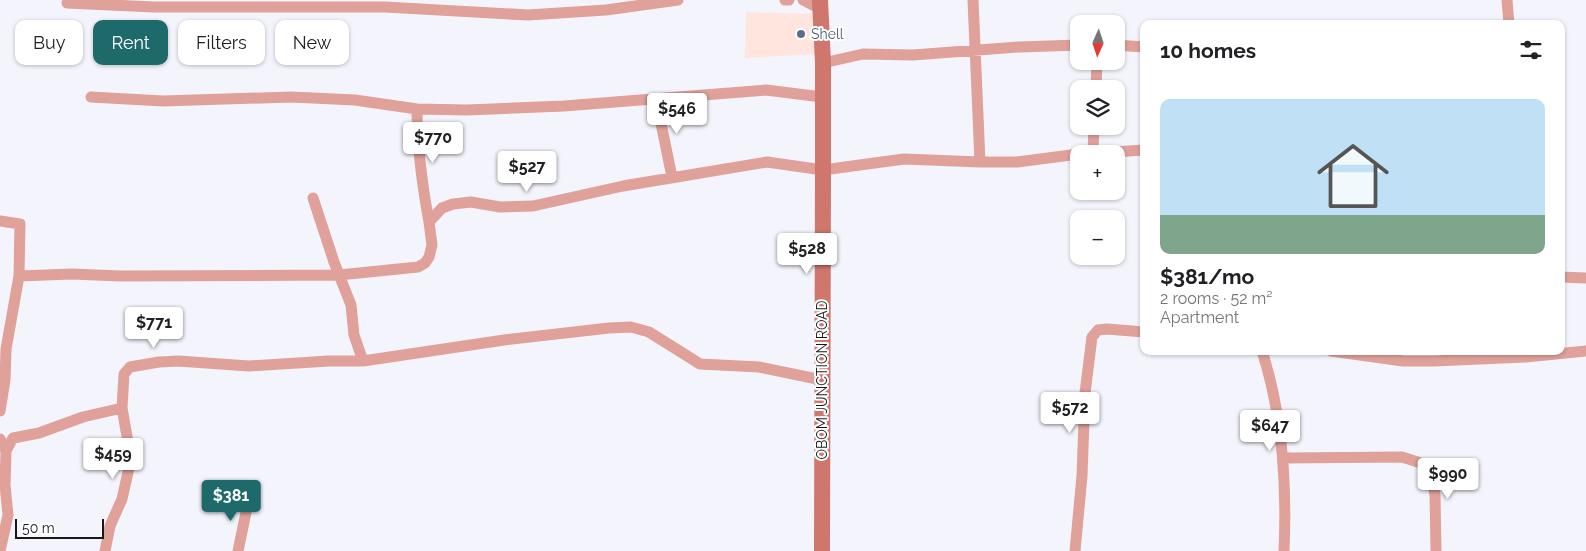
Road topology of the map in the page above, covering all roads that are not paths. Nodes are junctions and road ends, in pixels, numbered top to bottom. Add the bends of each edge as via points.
1 (678, 0) edge
2 (785, 0) edge
3 (789, 0) edge
4 (803, 0) edge
5 (973, 0) edge
6 (1507, 0) edge
7 (67, 3) dead end
8 (213, 4) edge
9 (820, 5) edge
10 (1509, 20) edge
11 (1070, 45) edge
12 (1125, 46) edge
13 (1140, 47) edge
14 (976, 51) junction
15 (823, 63) junction
16 (822, 97) junction
17 (91, 98) dead end
18 (656, 99) junction
19 (418, 109) junction
20 (1140, 150) edge
21 (1125, 151) edge
22 (1070, 155) edge
23 (980, 162) junction
24 (823, 170) junction
25 (672, 177) junction
26 (312, 198) dead end
27 (0, 221) edge
28 (429, 222) junction
29 (19, 276) junction
30 (339, 276) junction
31 (1565, 277) edge
32 (1586, 278) edge
33 (1140, 332) edge
34 (3, 349) edge
35 (1586, 351) edge
36 (1565, 353) edge
37 (1263, 355) edge
38 (1360, 355) edge
39 (1546, 355) edge
40 (364, 360) junction
41 (822, 380) junction
42 (122, 408) junction
43 (0, 411) edge
44 (0, 440) edge
45 (3, 450) edge
46 (1284, 458) junction
47 (249, 498) dead end
48 (0, 551) edge
49 (105, 551) edge
50 (238, 551) edge
51 (822, 551) edge
52 (1075, 551) edge
53 (1284, 551) edge
54 (1436, 551) edge

1 - 8 street via 606,10 528,15 385,7
2 - 3 street
4 - 9 street
5 - 14 street
6 - 10 street
7 - 8 street via 154,7
9 - 15 main road, OBOM JUNCTION ROAD
11 - 14 street
12 - 13 street
14 - 15 street via 863,54
14 - 23 street
15 - 16 main road, OBOM JUNCTION ROAD
16 - 18 street via 766,90
16 - 24 main road, OBOM JUNCTION ROAD
17 - 19 street via 163,101 291,97 355,100
18 - 19 street via 511,109
18 - 25 street
19 - 28 street via 421,180
20 - 21 street
22 - 23 street via 1017,162
23 - 24 street via 904,159
24 - 25 street via 767,162
24 - 41 main road, OBOM JUNCTION ROAD
25 - 28 street via 533,206 453,204 442,208
26 - 30 street
27 - 29 street via 20,224
28 - 30 street via 432,245 425,263
29 - 30 street
29 - 34 street
30 - 40 street via 351,305 354,335
31 - 32 street
33 - 52 street via 1107,329 1098,330 1092,337 1085,393
34 - 43 street via 5,380
35 - 36 street
37 - 46 street via 1275,395
38 - 39 street via 1434,362
40 - 41 street via 504,340 631,327 648,332 700,364 759,367
40 - 42 street via 249,366 178,361 130,366 124,374
41 - 51 main road, OBOM JUNCTION ROAD
42 - 45 street via 12,438
42 - 49 street via 131,459
44 - 45 street
45 - 48 street via 8,514
46 - 53 street
46 - 54 street via 1402,458 1421,463 1431,475 1434,489
47 - 50 street

